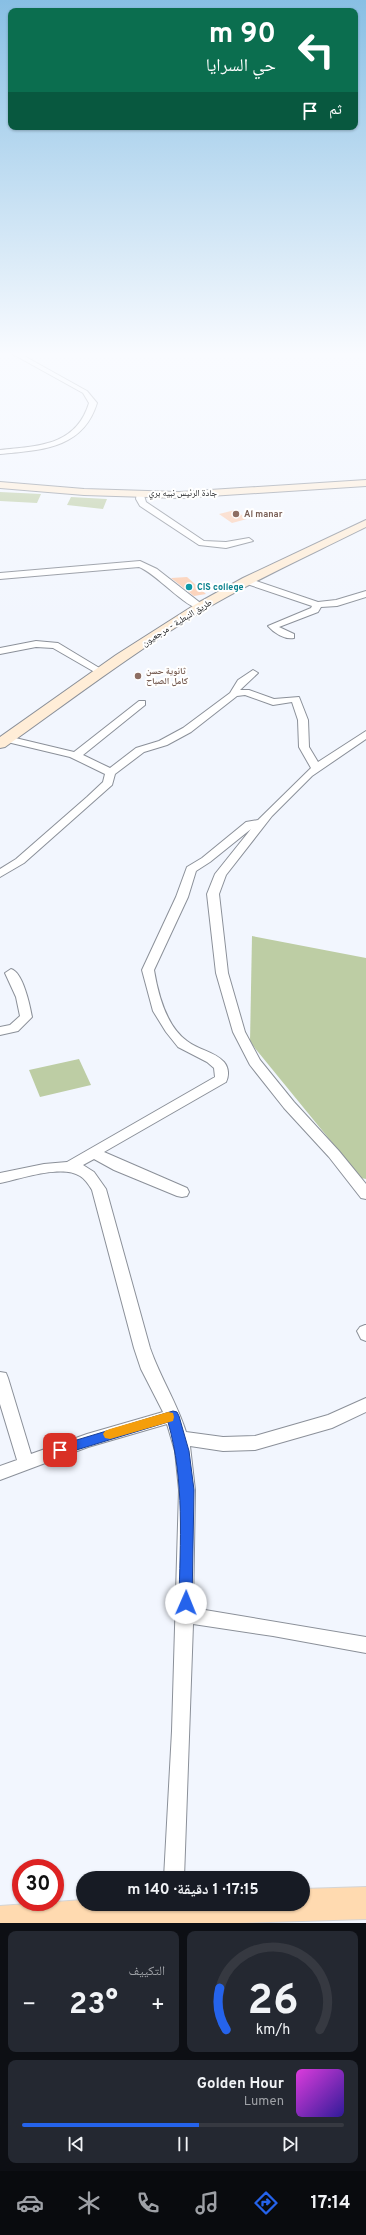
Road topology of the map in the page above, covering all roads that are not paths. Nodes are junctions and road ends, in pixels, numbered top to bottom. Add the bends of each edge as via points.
1 (54, 442) edge
2 (0, 452) edge
3 (366, 483) edge
4 (0, 485) edge
5 (140, 494) junction
6 (366, 523) edge
7 (249, 541) dead end
8 (0, 576) edge
9 (247, 581) junction
10 (366, 594) edge
11 (317, 605) junction
12 (200, 607) junction
13 (291, 636) dead end
14 (0, 651) edge
15 (101, 672) junction
16 (253, 673) dead end
17 (234, 694) junction
18 (142, 703) dead end
19 (366, 734) edge
20 (4, 741) edge
21 (75, 756) junction
22 (316, 768) junction
23 (110, 773) junction
24 (260, 823) junction
25 (0, 874) edge
26 (11, 972) dead end
27 (0, 1031) edge
28 (92, 1152) junction
29 (69, 1167) junction
30 (0, 1178) edge
31 (182, 1192) dead end
32 (366, 1194) edge
33 (0, 1378) edge
34 (366, 1404) edge
35 (173, 1416) junction
36 (179, 1438) junction
37 (26, 1463) junction
38 (0, 1473) edge
39 (185, 1615) junction
40 (366, 1645) edge
41 (174, 1871) edge
42 (366, 1902) edge
43 (310, 1903) edge
44 (126, 1911) edge
45 (0, 1922) edge

1 - 2 street via 40,447
3 - 5 main road, جادة الرئيس نبيه بري via 199,494
4 - 5 main road, جادة الرئيس نبيه بري
5 - 7 street via 143,504 202,543 226,545
6 - 9 main road, طريق النبطية - مرجعيون
8 - 12 street via 140,564 152,570 181,596
9 - 11 street
9 - 12 main road, طريق النبطية - مرجعيون
10 - 11 street via 337,603
11 - 13 street via 315,610 273,626 277,631
12 - 15 main road, طريق النبطية - مرجعيون
14 - 15 street via 36,644 55,645
15 - 20 main road, طريق النبطية - مرجعيون
16 - 17 street via 242,681
17 - 22 street via 246,692 273,702 296,699 303,720 304,747
17 - 23 street via 191,727 163,743 140,750
18 - 21 street
19 - 22 street
20 - 21 street
21 - 23 street
22 - 24 street
23 - 25 street via 108,783 91,799 20,861
24 - 28 street via 250,824 191,869 182,897 148,970 159,1011 170,1029 182,1044 212,1059 220,1066 221,1079
24 - 32 street via 221,874 212,894 222,973 234,1022 255,1062
26 - 27 street via 22,997 26,1017 14,1028
28 - 29 street
28 - 31 street
29 - 30 street
29 - 35 street via 87,1174 103,1198 142,1348 149,1369
33 - 37 street
34 - 36 street via 332,1421 255,1443 223,1444
35 - 36 street
35 - 37 street via 87,1440
36 - 39 street via 186,1467 188,1513
37 - 38 street
39 - 40 street
39 - 41 street
42 - 43 main road
44 - 45 main road

